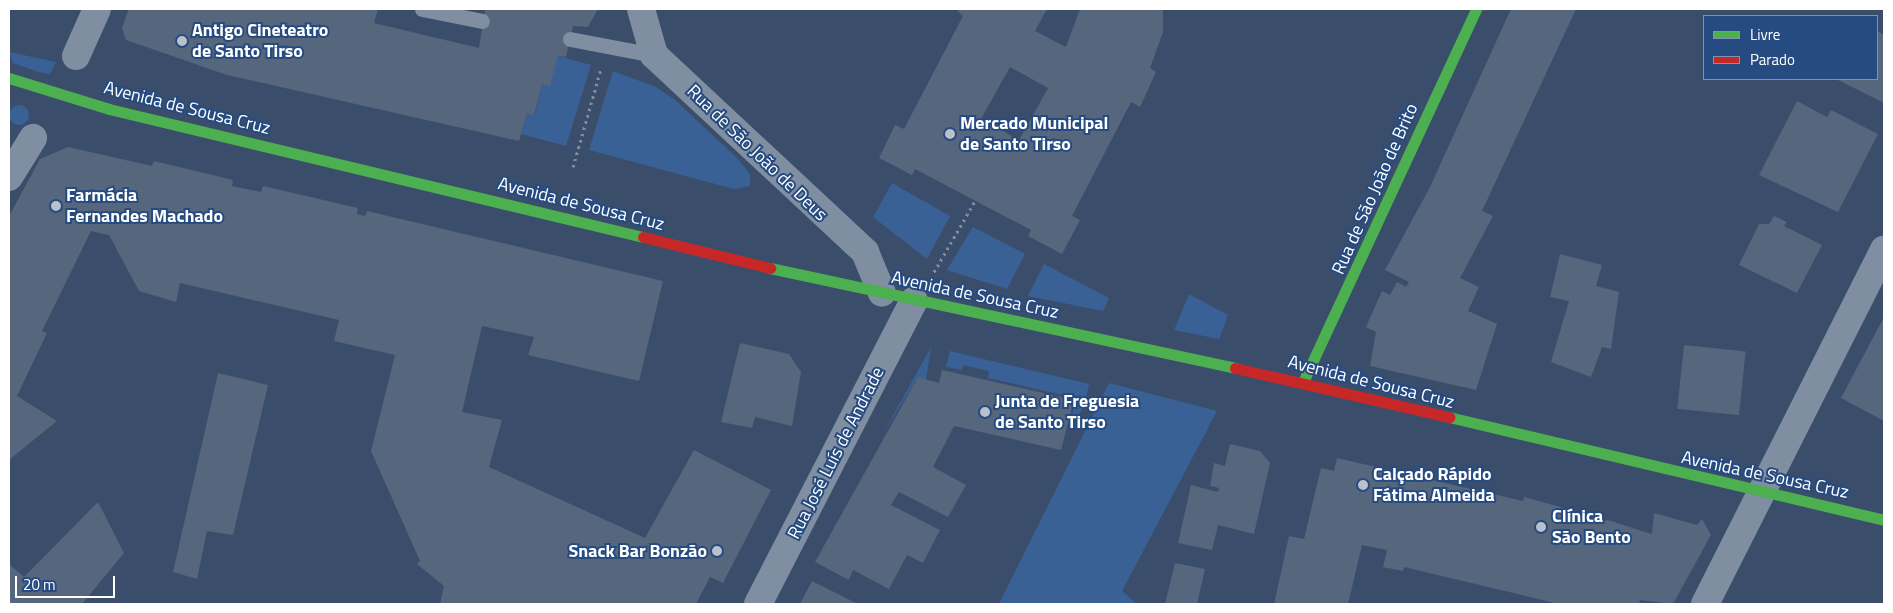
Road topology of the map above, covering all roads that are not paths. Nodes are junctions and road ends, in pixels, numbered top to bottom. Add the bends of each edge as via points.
1 (97, 9) edge
2 (422, 9) edge
3 (641, 9) edge
4 (1476, 9) edge
5 (482, 21) dead end
6 (570, 39) dead end
7 (654, 55) junction
8 (76, 56) dead end
9 (9, 78) edge
10 (13, 93) edge
11 (61, 94) junction
12 (33, 138) dead end
13 (9, 177) edge
14 (1884, 250) edge
15 (882, 293) junction
16 (914, 301) junction
17 (1303, 382) junction
18 (1762, 492) junction
19 (1884, 520) edge
20 (758, 604) edge
21 (1705, 604) edge

1 - 8 street
2 - 5 lane
3 - 7 street
4 - 17 main road, Rua de São João de Brito
6 - 7 lane
7 - 15 street, Rua de São João de Deus via 865,252
9 - 11 main road
10 - 11 main road
11 - 15 main road, Avenida de Sousa Cruz
12 - 13 street
14 - 18 street
15 - 16 main road, Avenida de Sousa Cruz
16 - 17 main road, Avenida de Sousa Cruz
16 - 20 street, Rua José Luís de Andrade
17 - 18 main road, Avenida de Sousa Cruz
18 - 19 main road, Avenida de Sousa Cruz
18 - 21 street

